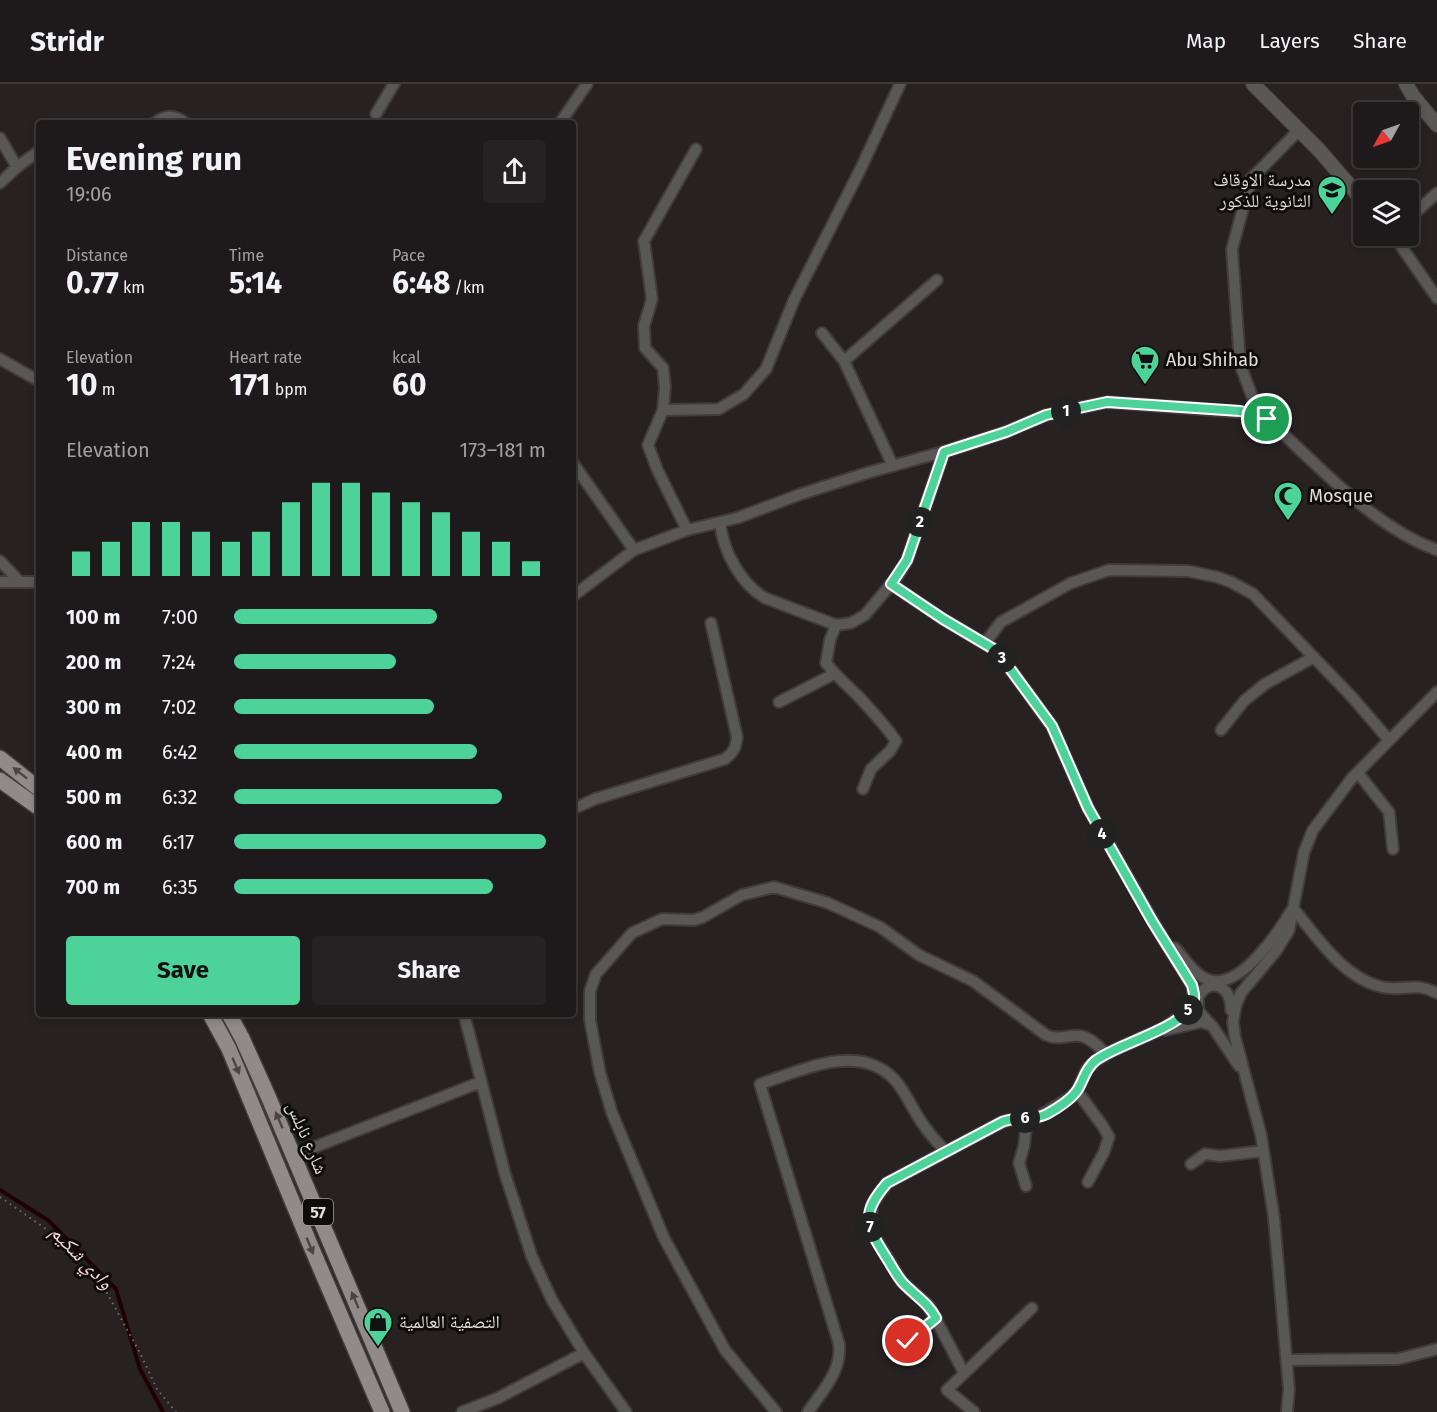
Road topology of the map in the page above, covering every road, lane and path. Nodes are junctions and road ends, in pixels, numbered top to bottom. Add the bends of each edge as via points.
1 (394, 84) edge
2 (587, 84) edge
3 (900, 84) edge
4 (1253, 84) edge
5 (1406, 84) edge
6 (376, 114) dead end
7 (160, 120) edge
8 (180, 120) edge
9 (562, 120) edge
10 (1437, 125) edge
11 (1299, 130) junction
12 (0, 138) edge
13 (696, 149) dead end
14 (36, 154) edge
15 (17, 167) junction
16 (0, 183) edge
17 (1353, 190) edge
18 (1437, 194) edge
19 (1419, 210) edge
20 (1401, 246) edge
21 (937, 280) dead end
22 (1437, 298) edge
23 (822, 333) dead end
24 (0, 359) edge
25 (844, 361) junction
26 (36, 379) edge
27 (663, 410) junction
28 (1258, 415) junction
29 (944, 452) junction
30 (893, 466) junction
31 (576, 467) edge
32 (720, 522) junction
33 (687, 530) junction
34 (634, 550) junction
35 (1437, 550) edge
36 (0, 561) edge
37 (19, 581) junction
38 (0, 582) edge
39 (36, 582) edge
40 (891, 584) junction
41 (576, 594) edge
42 (711, 623) dead end
43 (836, 625) junction
44 (986, 643) junction
45 (1314, 657) junction
46 (834, 674) junction
47 (1437, 693) edge
48 (779, 702) dead end
49 (1221, 730) dead end
50 (1389, 740) junction
51 (0, 758) edge
52 (1358, 773) junction
53 (0, 780) edge
54 (36, 787) edge
55 (863, 789) dead end
56 (36, 806) edge
57 (576, 806) edge
58 (1393, 849) dead end
59 (1293, 908) junction
60 (1152, 921) junction
61 (1437, 993) edge
62 (212, 1017) edge
63 (231, 1017) edge
64 (465, 1017) edge
65 (1233, 1022) junction
66 (1214, 1027) junction
67 (1156, 1032) junction
68 (1106, 1053) junction
69 (1245, 1076) junction
70 (481, 1082) junction
71 (1077, 1091) junction
72 (1027, 1118) junction
73 (1263, 1151) junction
74 (946, 1152) junction
75 (294, 1155) junction
76 (1191, 1164) dead end
77 (1088, 1182) dead end
78 (1026, 1186) dead end
79 (0, 1197) edge
80 (1032, 1308) dead end
81 (936, 1318) junction
82 (908, 1341) dead end
83 (1437, 1349) edge
84 (584, 1353) junction
85 (1287, 1360) junction
86 (964, 1373) junction
87 (176, 1412) edge
88 (382, 1412) edge
89 (402, 1412) edge
90 (462, 1412) edge
91 (626, 1412) edge
92 (776, 1412) edge
93 (808, 1412) edge
94 (974, 1412) edge
95 (1287, 1412) edge

1 - 6 street
2 - 9 street
3 - 27 street via 794,300 766,369 744,394 719,409
4 - 11 street
5 - 10 street
7 - 8 street
11 - 17 street
11 - 28 street via 1251,179 1232,249 1240,364
12 - 15 street
13 - 27 street via 644,241 652,299 644,326 645,348 663,368
14 - 15 street
15 - 16 street
18 - 19 street
20 - 22 street
21 - 25 street
23 - 25 street
24 - 26 street
25 - 30 street
27 - 33 street via 648,445
28 - 29 street via 1107,402 1046,415
28 - 35 street via 1361,505 1420,544
29 - 30 street
29 - 40 street via 907,560
30 - 32 street
31 - 34 street
32 - 33 street
32 - 43 street via 729,554 757,593
33 - 34 street
34 - 41 street
36 - 37 street
37 - 38 street
37 - 39 street
40 - 43 street via 865,615
40 - 44 street
42 - 57 street via 737,737 731,754
43 - 46 street via 826,663
44 - 45 street via 1001,622 1071,583 1109,570 1188,571 1217,577 1253,594
44 - 60 street via 997,651 1052,726 1088,808
45 - 49 street via 1265,684 1244,701
45 - 50 street
46 - 48 street
46 - 55 street via 896,741 871,769
47 - 50 street
50 - 52 street
54 -> 51 main road
52 - 58 street via 1389,812
52 - 59 street via 1313,830 1304,852
53 - 56 main road
59 - 60 street via 1268,947 1251,963 1226,979 1214,981 1196,972
59 - 61 street via 1349,971 1383,987 1421,987
59 - 65 street via 1289,930 1241,993
60 - 67 street via 1192,985 1194,997 1186,1012
62 -> 88 main road, شارع نابلس / 57 via 229,1049
75 -> 63 main road, شارع نابلس / 57
64 - 70 street
65 - 66 street via 1230,995 1211,986 1201,992 1197,1003 1201,1014
65 - 69 street
66 - 67 street via 1201,1022
66 - 69 street
67 - 68 street
68 - 71 street via 1087,1069
68 - 92 street via 1081,1036 1059,1039 1046,1035 973,981 919,955 880,927 828,903 774,887 742,895 693,920 662,919 632,933 602,965 592,982 589,1003 600,1073 612,1113 664,1238 726,1350
69 - 73 street
70 - 75 street
70 - 84 street via 532,1257
71 - 72 street via 1047,1113
71 - 77 street via 1109,1137
72 - 74 street via 1002,1122
72 - 78 street via 1019,1163
73 - 76 street via 1205,1154
73 - 85 street via 1274,1218
74 - 81 street via 887,1183 872,1203 869,1221 872,1234 902,1282 929,1306
74 - 93 street via 924,1127 895,1080 879,1068 837,1060 760,1084 839,1344 834,1376
89 -> 75 main road, شارع نابلس / 57
79 - 87 path via 46,1228 102,1284 157,1389
80 - 86 street
81 - 82 street
81 - 86 street
83 - 85 street via 1398,1359
84 - 90 street via 498,1398
84 - 91 street
85 - 95 street
86 - 94 street via 947,1390

